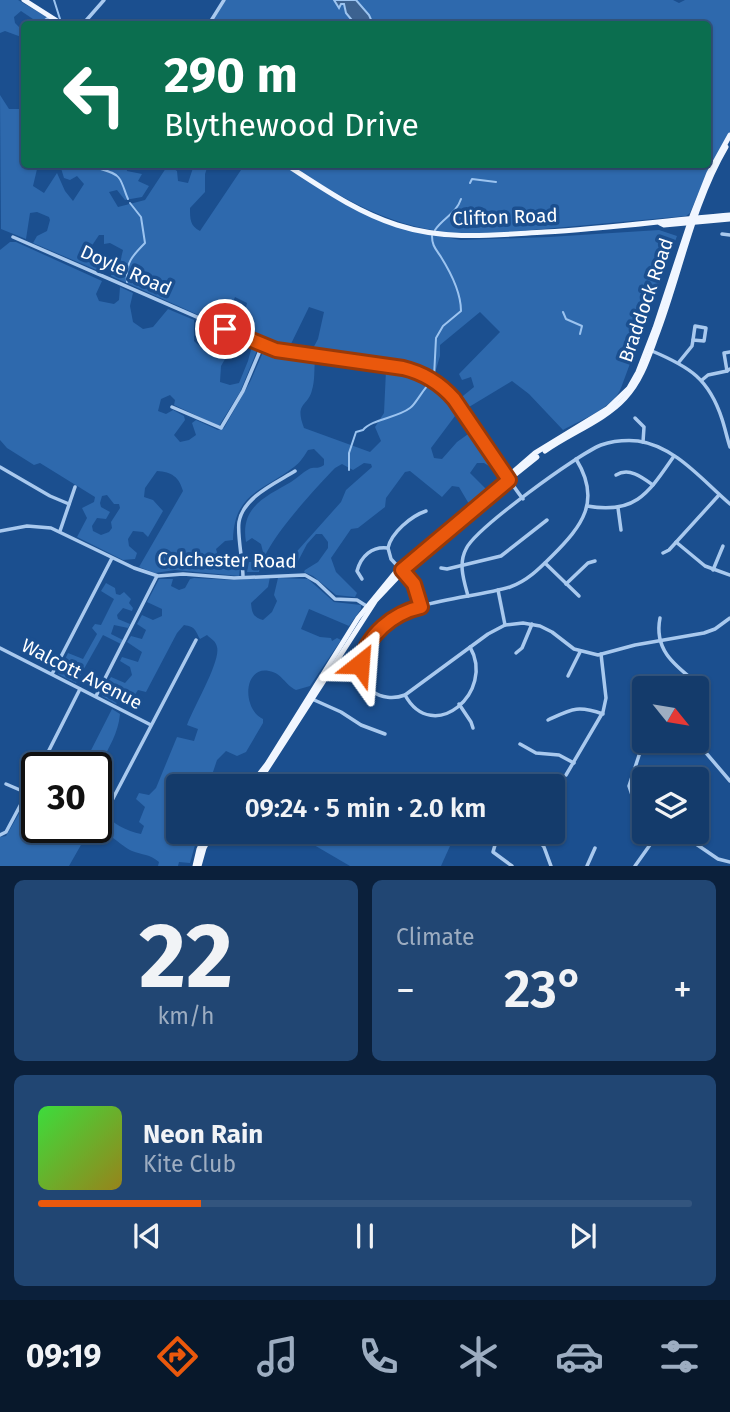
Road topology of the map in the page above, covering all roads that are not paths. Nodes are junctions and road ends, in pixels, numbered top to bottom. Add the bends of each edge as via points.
1 (24, 0) edge
2 (104, 0) edge
3 (224, 0) edge
4 (50, 16) junction
5 (44, 21) edge
6 (58, 21) edge
7 (86, 21) edge
8 (211, 21) edge
9 (730, 135) edge
10 (730, 142) edge
11 (291, 168) edge
12 (699, 208) junction
13 (710, 217) junction
14 (730, 217) edge
15 (693, 220) junction
16 (722, 234) dead end
17 (730, 235) edge
18 (13, 237) dead end
19 (693, 340) junction
20 (262, 346) junction
21 (649, 350) junction
22 (730, 352) edge
23 (679, 362) junction
24 (729, 370) edge
25 (702, 380) junction
26 (172, 407) dead end
27 (635, 418) dead end
28 (728, 429) edge
29 (643, 442) junction
30 (730, 447) edge
31 (674, 456) junction
32 (576, 459) junction
33 (0, 467) edge
34 (295, 471) dead end
35 (616, 475) dead end
36 (508, 479) junction
37 (653, 485) junction
38 (75, 487) dead end
39 (719, 495) junction
40 (523, 499) junction
41 (69, 504) junction
42 (730, 504) edge
43 (587, 506) junction
44 (618, 508) junction
45 (426, 511) dead end
46 (547, 520) dead end
47 (621, 530) dead end
48 (0, 531) edge
49 (60, 531) junction
50 (676, 542) junction
51 (723, 546) dead end
52 (388, 548) junction
53 (663, 553) dead end
54 (113, 557) junction
55 (595, 561) dead end
56 (545, 563) junction
57 (462, 566) junction
58 (441, 568) dead end
59 (401, 569) junction
60 (713, 570) junction
61 (730, 575) edge
62 (158, 576) junction
63 (243, 577) junction
64 (362, 579) dead end
65 (566, 584) junction
66 (498, 590) junction
67 (468, 596) junction
68 (579, 596) dead end
69 (368, 607) junction
70 (421, 607) junction
71 (660, 618) dead end
72 (730, 619) edge
73 (533, 624) junction
74 (505, 625) junction
75 (196, 640) dead end
76 (659, 641) junction
77 (470, 647) junction
78 (0, 648) edge
79 (580, 652) junction
80 (516, 653) dead end
81 (601, 654) junction
82 (51, 674) junction
83 (568, 676) dead end
84 (690, 676) edge
85 (80, 688) junction
86 (405, 695) junction
87 (96, 696) junction
88 (313, 699) junction
89 (458, 704) junction
90 (603, 714) junction
91 (548, 720) dead end
92 (152, 725) junction
93 (473, 728) dead end
94 (385, 734) dead end
95 (520, 744) dead end
96 (48, 752) edge
97 (706, 753) edge
98 (574, 763) junction
99 (263, 774) joint
100 (566, 775) dead end
101 (632, 777) edge
102 (730, 781) edge
103 (6, 784) dead end
104 (21, 790) edge
105 (632, 795) edge
106 (112, 801) edge
107 (21, 804) edge
108 (0, 835) edge
109 (202, 844) edge
110 (495, 844) edge
111 (542, 844) edge
112 (651, 844) edge
113 (696, 844) edge
114 (594, 848) dead end
115 (730, 862) edge
116 (197, 866) edge
117 (512, 866) edge
118 (551, 866) edge
119 (587, 866) edge
120 (635, 866) edge

1 - 4 main road
2 - 7 street
3 - 8 street
4 - 5 street
4 - 6 main road
9 - 15 main road, Braddock Road via 714,162
10 - 12 main road, Braddock Road
11 - 15 main road, Clifton Road via 371,215 439,234 495,236
12 - 13 main road
12 - 15 main road, Braddock Road
13 - 14 main road, Clifton Road
13 - 15 main road, Clifton Road
14 - 15 main road, Clifton Road
15 - 21 main road, Braddock Road
16 - 17 street
18 - 20 street, Doyle Road
19 - 19 street via 705,341 706,328 695,326
19 - 23 street
20 - 26 street via 221,428
20 - 36 street, Doyle Road via 423,374 454,399
21 - 23 street
21 - 36 main road, Braddock Road via 635,379 616,402 548,444
22 - 24 street via 724,354
23 - 25 street
24 - 25 street
25 - 28 street
27 - 29 street via 644,427
28 - 30 street
29 - 31 street
29 - 32 street via 609,443
31 - 37 street
31 - 39 street
32 - 40 street
32 - 43 street via 586,481
33 - 41 street
34 - 63 street via 260,494 242,513
35 - 37 street via 631,473
36 - 40 street, Doyle Road
36 - 59 main road, Braddock Road
37 - 44 street via 637,500
38 - 41 street
39 - 42 street
39 - 50 street
40 - 57 street via 471,541
41 - 49 street
43 - 44 street
43 - 56 street via 576,531
44 - 47 street
45 - 52 street via 395,534
46 - 57 street via 501,556
48 - 49 street, Colchester Road via 31,526
49 - 54 street, Colchester Road
50 - 53 street
50 - 60 street
51 - 60 street
52 - 59 street
52 - 64 street via 374,549 361,560 358,573
54 - 62 street, Colchester Road
54 - 82 street
55 - 65 street
56 - 65 street
56 - 66 street via 523,581
57 - 58 street
57 - 67 street
59 - 69 main road, Braddock Road
59 - 70 street via 414,584
60 - 61 street
62 - 63 street, Colchester Road
62 - 87 street
63 - 69 street, Colchester Road via 305,575 335,599 358,600
65 - 68 street
66 - 67 street
66 - 74 street
67 - 70 street
69 - 88 main road, Braddock Road
69 - 99 main road, Braddock Road
70 - 86 street via 383,626 360,664 363,680 372,692 388,698
71 - 76 street
72 - 76 street via 708,632
73 - 74 street
73 - 79 street
73 - 80 street
74 - 77 street
75 - 92 street
76 - 81 street
76 - 84 street via 667,656
77 - 86 street
77 - 89 street via 478,676 470,694
78 - 82 street, Walcott Avenue
79 - 81 street
79 - 83 street
81 - 90 street via 606,698
82 - 85 street, Walcott Avenue
85 - 87 street, Walcott Avenue
85 - 96 street
86 - 89 street via 415,710 428,716 444,715
87 - 92 street, Walcott Avenue
88 - 94 street
88 - 99 main road, Braddock Road
89 - 93 street
90 - 91 street via 576,708
90 - 98 street
92 - 106 street
95 - 98 street
97 - 102 street
98 - 100 street
101 - 105 street
103 - 104 street
107 - 108 street
109 - 116 main road
110 - 117 street via 494,854
111 - 118 street
112 - 120 street
113 - 115 street
114 - 119 street

